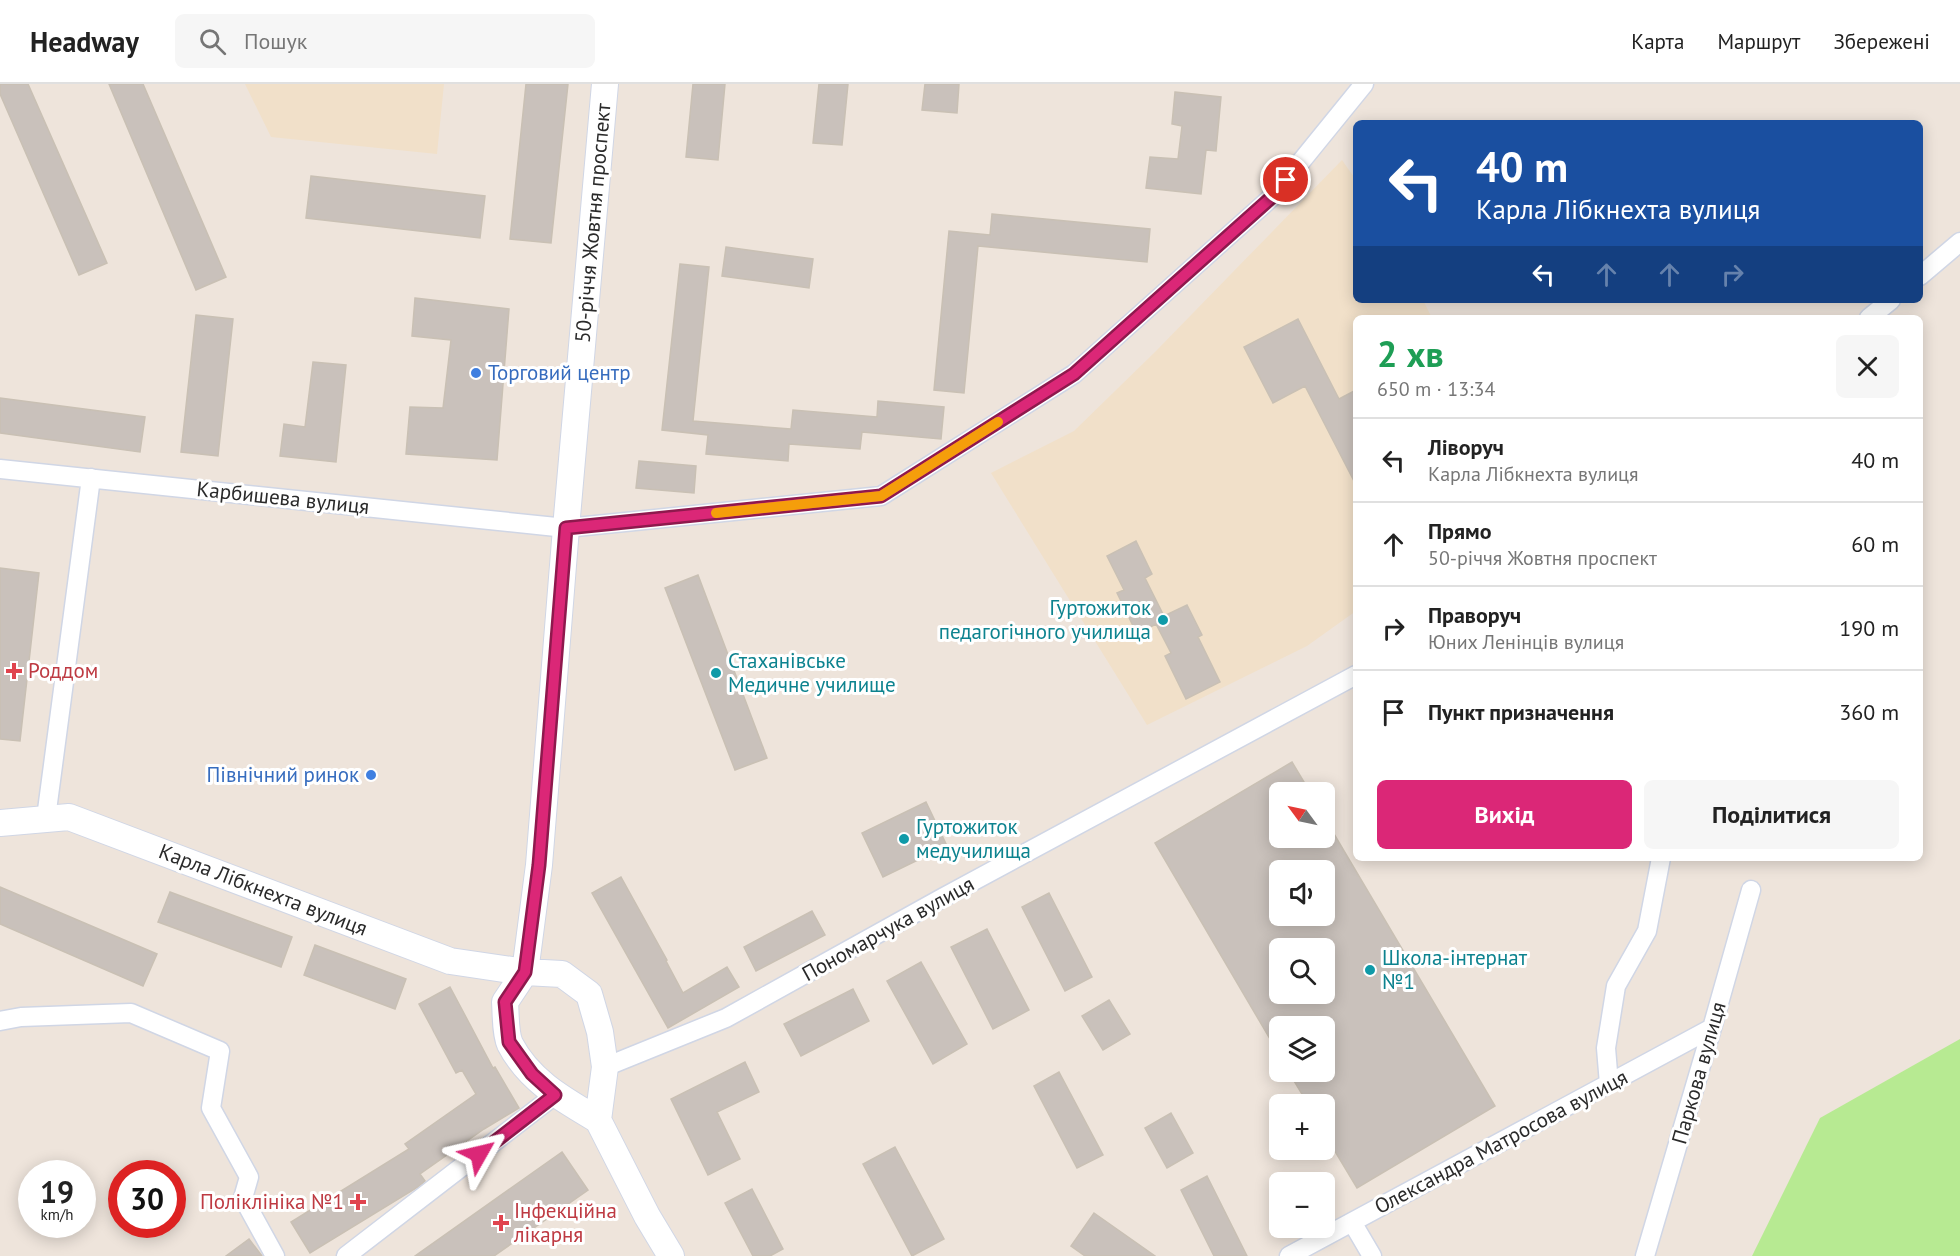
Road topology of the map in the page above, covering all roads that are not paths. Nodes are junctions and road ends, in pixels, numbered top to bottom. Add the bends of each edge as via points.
1 (605, 84) edge
2 (1364, 84) edge
3 (1960, 242) edge
4 (1923, 273) edge
5 (1887, 303) edge
6 (1873, 315) edge
7 (0, 469) edge
8 (92, 478) junction
9 (566, 528) junction
10 (1353, 677) edge
11 (46, 818) junction
12 (0, 823) edge
13 (1660, 861) edge
14 (1751, 890) dead end
15 (525, 972) junction
16 (0, 1021) edge
17 (1712, 1028) junction
18 (605, 1067) junction
19 (1609, 1084) junction
20 (555, 1095) junction
21 (598, 1120) junction
22 (1352, 1222) junction
23 (275, 1256) edge
24 (346, 1256) edge
25 (671, 1256) edge
26 (1289, 1256) edge
27 (1372, 1256) edge
28 (1645, 1256) edge

1 - 9 street, 50-річчя Жовтня проспект
2 - 9 street, Карбишева вулиця via 1273,196 1074,374 881,496
3 - 4 street
5 - 6 street
7 - 8 street, Карбишева вулиця
8 - 9 street, Карбишева вулиця
8 - 11 street
9 - 15 street, 50-річчя Жовтня проспект via 539,865
10 - 18 street, Пономарчука вулиця via 726,1018
11 - 12 street, Карла Лібкнехта вулиця
11 - 15 street, Карла Лібкнехта вулиця via 69,817 450,961
13 - 19 street via 1647,931 1616,986 1606,1048
14 - 17 street, Паркова вулиця
15 - 18 street, Карла Лібкнехта вулиця via 562,974 589,994
15 - 20 street via 505,1002 509,1042 532,1074
16 - 23 street via 131,1013 220,1051 211,1108 249,1177 243,1198
17 - 19 street, Олександра Матросова вулиця
17 - 28 street, Паркова вулиця
18 - 21 street, Карла Лібкнехта вулиця
19 - 22 street, Олександра Матросова вулиця
20 - 21 street
20 - 24 street
21 - 25 street
22 - 26 street, Олександра Матросова вулиця
22 - 27 street

